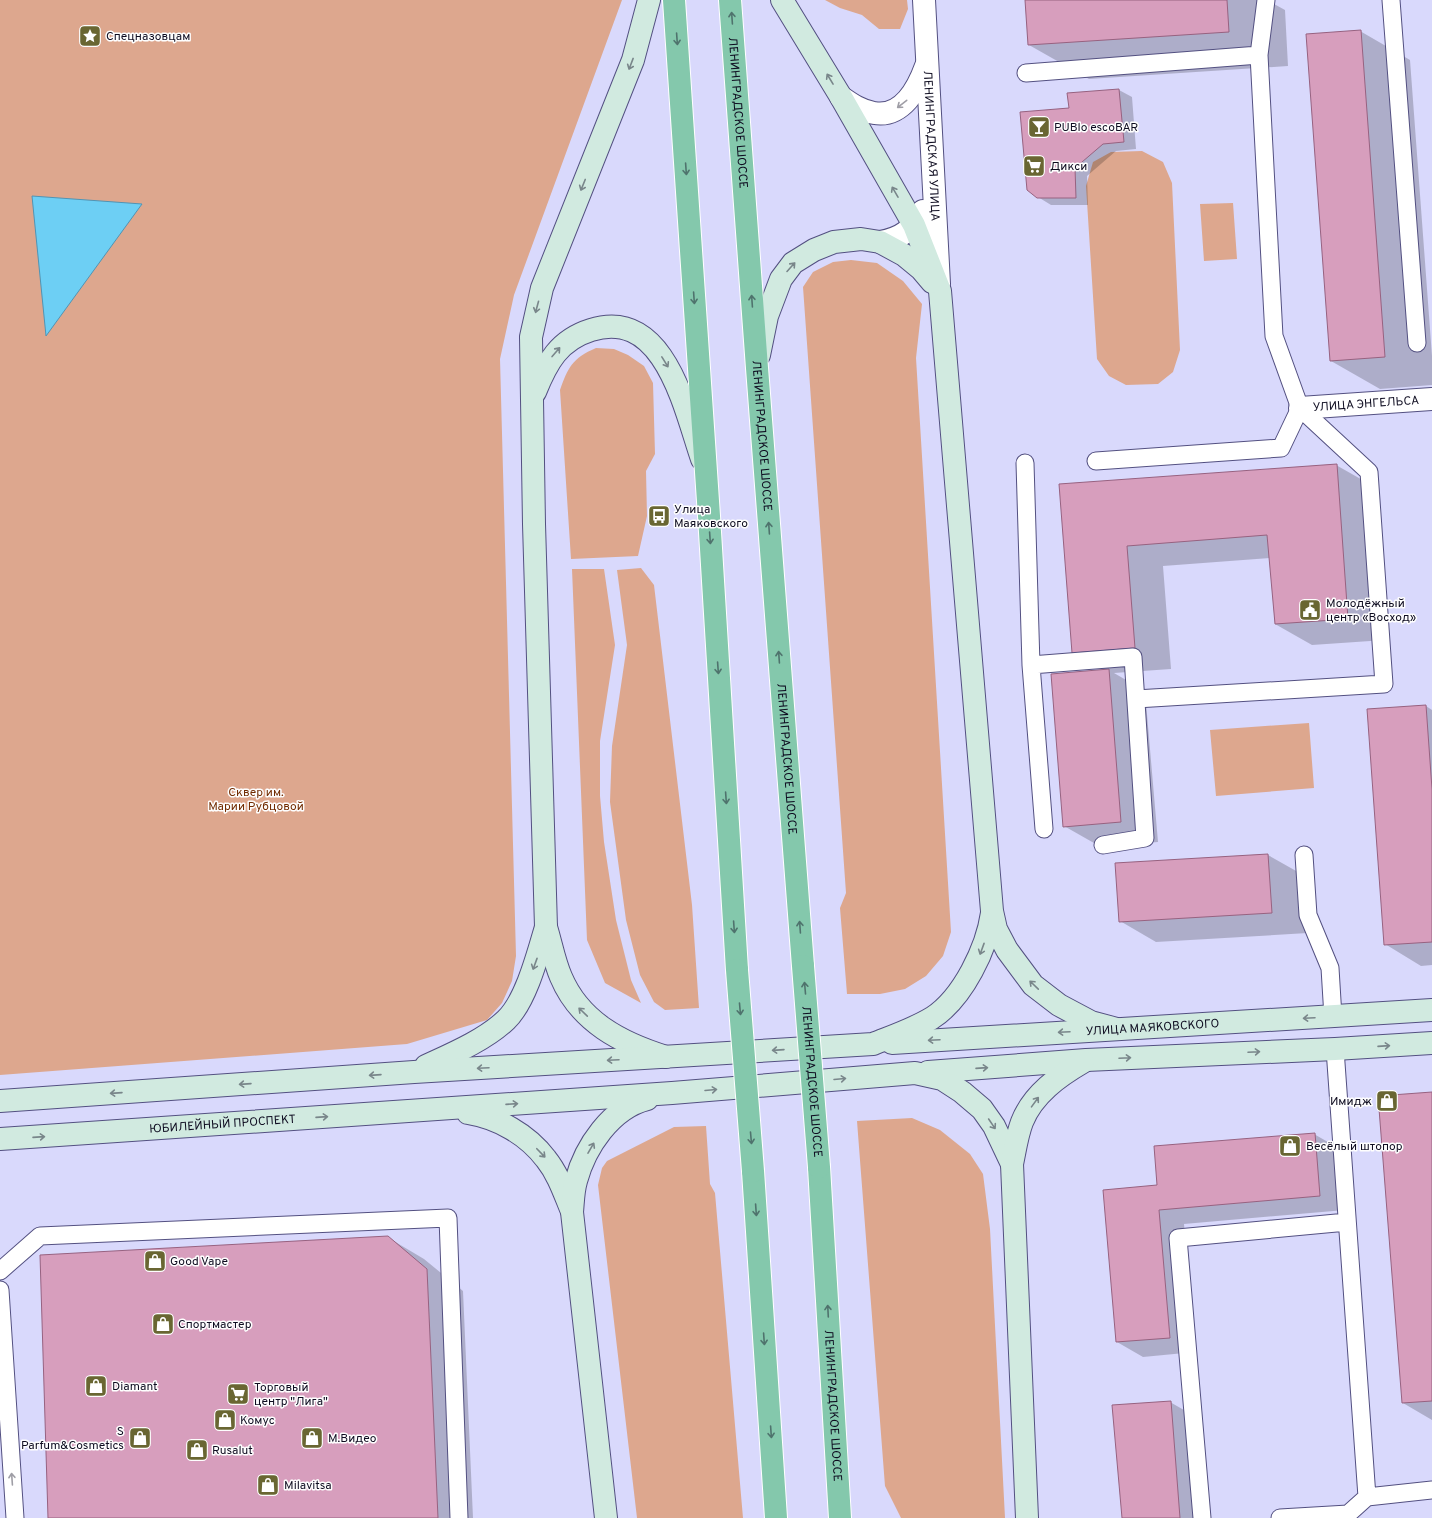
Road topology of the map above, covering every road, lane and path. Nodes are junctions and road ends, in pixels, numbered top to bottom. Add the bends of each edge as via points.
1 (649, 0) edge
2 (674, 0) edge
3 (730, 0) edge
4 (782, 0) edge
5 (924, 0) edge
6 (1266, 0) edge
7 (1391, 0) edge
8 (1259, 55) junction
9 (928, 59) junction
10 (1026, 73) dead end
11 (841, 97) junction
12 (933, 184) junction
13 (914, 226) junction
14 (880, 242) junction
15 (940, 291) junction
16 (1417, 343) dead end
17 (757, 368) junction
18 (532, 399) junction
19 (1432, 399) edge
20 (1300, 408) junction
21 (1096, 461) dead end
22 (1024, 464) dead end
23 (706, 471) junction
24 (1031, 665) junction
25 (1136, 699) junction
26 (1044, 830) dead end
27 (1103, 845) dead end
28 (1304, 855) dead end
29 (992, 911) junction
30 (546, 927) junction
31 (1432, 1010) edge
32 (1333, 1016) junction
33 (1117, 1029) junction
34 (1432, 1043) edge
35 (873, 1044) junction
36 (1335, 1049) junction
37 (666, 1057) junction
38 (1086, 1060) junction
39 (414, 1072) junction
40 (915, 1073) junction
41 (672, 1093) junction
42 (0, 1101) edge
43 (445, 1109) junction
44 (0, 1139) edge
45 (1012, 1164) junction
46 (572, 1212) junction
47 (1347, 1222) junction
48 (0, 1272) edge
49 (0, 1290) edge
50 (1432, 1490) edge
51 (1367, 1497) junction
52 (1348, 1516) edge
53 (15, 1518) edge
54 (459, 1518) edge
55 (606, 1518) edge
56 (776, 1518) edge
57 (840, 1518) edge
58 (1027, 1518) edge
59 (1202, 1518) edge
60 (1280, 1518) edge

1 -> 18 main road via 633,60 542,288 531,337
2 -> 23 highway
17 -> 3 highway, ЛЕНИНГРАДСКОЕ ШОССЕ
11 -> 4 main road
5 - 9 street, ЛЕНИНГРАДСКАЯ УЛИЦА
6 - 8 lane
7 - 16 lane
8 - 10 lane
8 - 20 lane via 1274,336
9 -> 11 street via 922,78 904,105 890,112 875,114 860,109
9 - 12 street, ЛЕНИНГРАДСКАЯ УЛИЦА
13 -> 11 main road
12 - 13 street via 924,210
12 - 15 street, ЛЕНИНГРАДСКАЯ УЛИЦА
13 - 14 street via 895,239
13 - 15 main road
14 - 15 main road via 904,255 921,269
17 -> 14 main road via 767,316 781,279 793,263 834,242 861,239
15 - 29 main road
57 -> 17 highway, ЛЕНИНГРАДСКОЕ ШОССЕ, bridge via 819,1167
18 -> 23 main road via 553,356 568,341 599,328 625,328 646,339 668,368 678,387
18 - 30 main road
19 - 20 street, УЛИЦА ЭНГЕЛЬСА
20 - 21 lane via 1281,448
20 - 25 lane via 1369,472 1384,684
22 - 24 lane
23 -> 56 highway, bridge via 737,970
24 - 25 lane via 1133,657
24 - 26 lane
25 - 27 lane via 1145,838
28 - 32 lane via 1308,914 1330,968
33 -> 29 main road via 1090,1022 1059,1005 1033,985 1007,950 996,929
29 -> 35 main road via 990,926 977,961 952,1001 933,1017 907,1031
37 -> 30 main road via 620,1039 579,1008 560,976
30 -> 39 main road via 525,990 507,1020 456,1052
31 - 32 main road, УЛИЦА МАЯКОВСКОГО
32 -> 33 main road, УЛИЦА МАЯКОВСКОГО
33 -> 35 main road, УЛИЦА МАЯКОВСКОГО
36 -> 34 main road
35 -> 37 main road, УЛИЦА МАЯКОВСКОГО
38 -> 36 main road
36 - 47 lane
37 -> 39 main road, УЛИЦА МАЯКОВСКОГО
40 -> 38 main road
45 -> 38 main road via 1022,1121 1031,1106 1047,1087
39 -> 42 main road
41 -> 40 main road
40 -> 45 main road via 942,1079 982,1110 994,1126
43 -> 41 main road
46 -> 41 main road via 575,1182 600,1133 621,1112 644,1100
44 -> 43 main road, ЮБИЛЕЙНЫЙ ПРОСПЕКТ
43 -> 46 main road via 475,1114 500,1122 525,1137 546,1159
45 - 58 main road
46 - 55 main road
47 - 51 lane
47 - 59 lane via 1178,1238
48 - 54 lane via 40,1236 448,1218
53 -> 49 lane
50 - 51 lane
51 - 52 lane
52 - 60 lane

